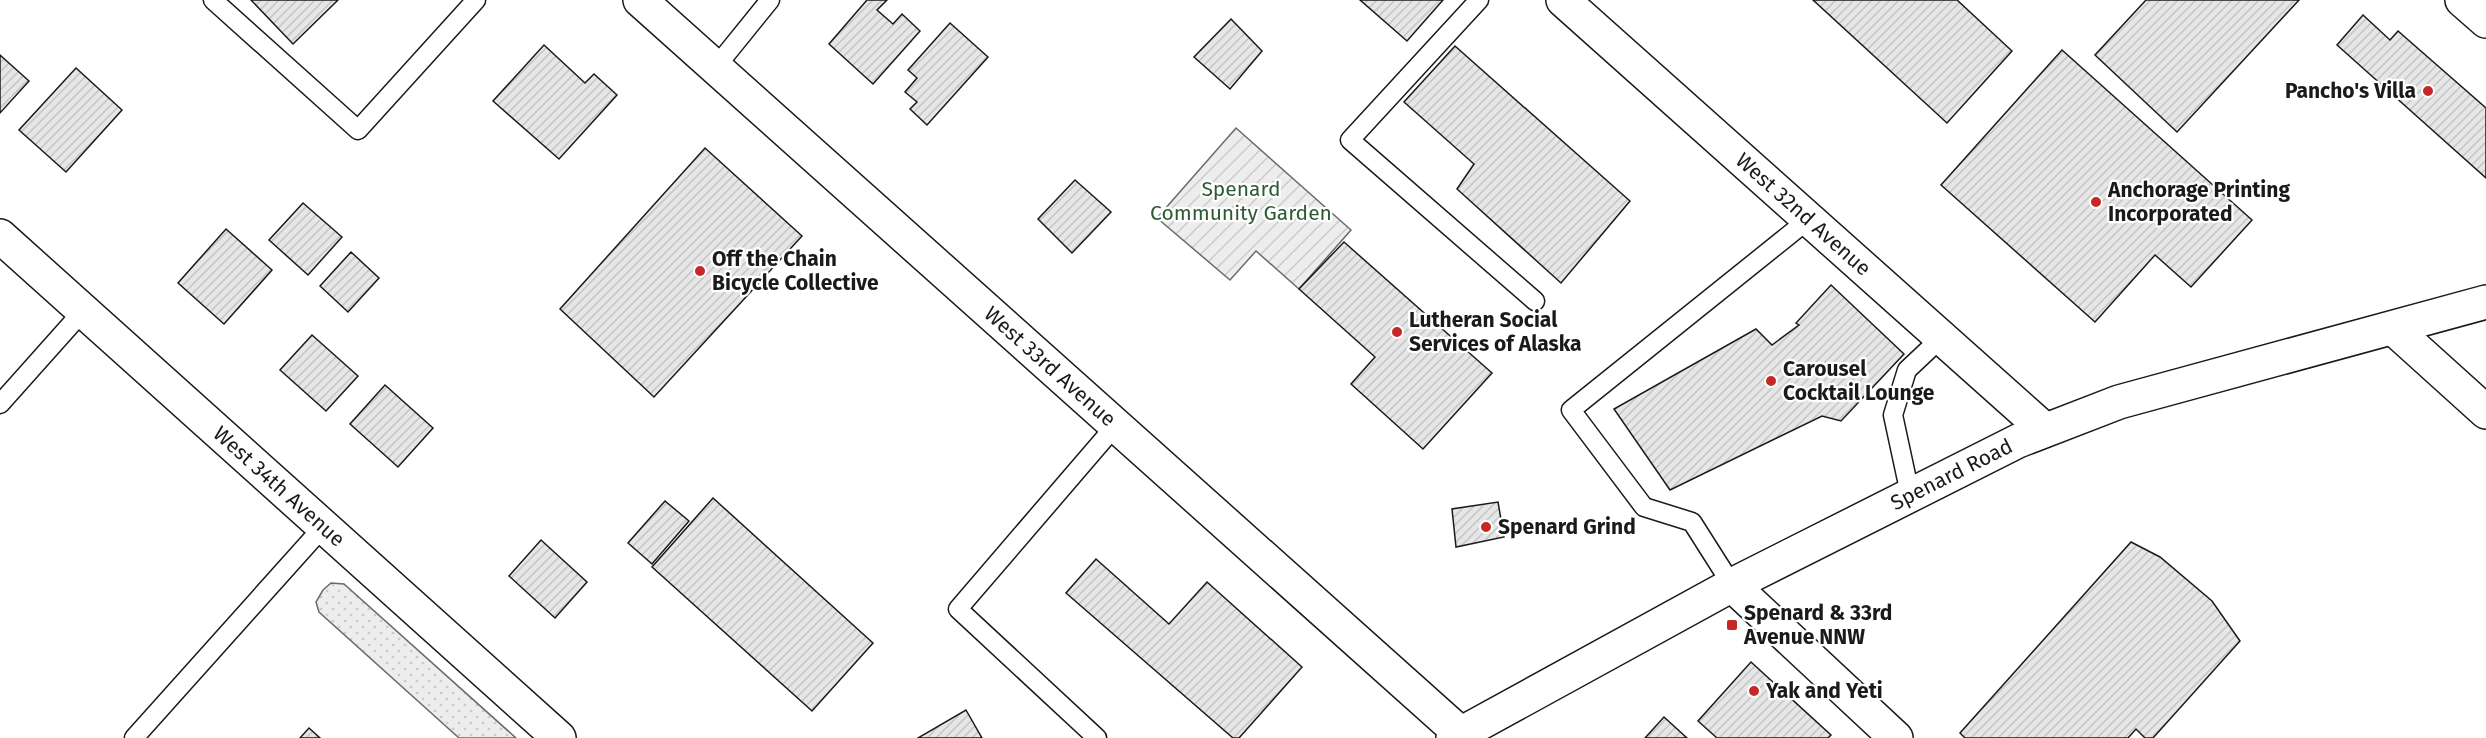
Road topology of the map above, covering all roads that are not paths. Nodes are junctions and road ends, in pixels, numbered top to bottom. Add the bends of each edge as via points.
1 (213, 0) edge
2 (476, 0) edge
3 (640, 0) edge
4 (770, 0) edge
5 (1479, 0) edge
6 (1563, 0) edge
7 (2462, 0) edge
8 (2486, 21) edge
9 (715, 68) junction
10 (1809, 219) junction
11 (0, 236) edge
12 (1535, 301) dead end
13 (2486, 302) edge
14 (83, 310) junction
15 (2393, 328) junction
16 (1941, 338) junction
17 (0, 404) edge
18 (2486, 412) edge
19 (1116, 424) junction
20 (2045, 430) junction
21 (1910, 494) junction
22 (324, 526) junction
23 (1732, 585) junction
24 (139, 736) edge
25 (1457, 736) edge
26 (559, 738) edge
27 (1097, 738) edge
28 (1896, 738) edge

1 - 2 lane via 358,130
3 - 9 street, West 33rd Avenue
4 - 9 lane
5 - 12 lane via 1350,140
6 - 10 street, West 32nd Avenue
7 - 8 street
9 - 19 street, West 33rd Avenue
10 - 16 street, West 32nd Avenue
10 - 23 lane via 1571,410 1644,507 1692,522
11 - 14 street, West 34th Avenue
13 - 15 street, Spenard Road
14 - 17 lane
14 - 22 street, West 34th Avenue
15 - 18 street
15 - 20 street, Spenard Road via 2119,402
16 - 20 street, West 32nd Avenue
16 - 21 lane via 1907,370 1893,416
19 - 25 street, West 33rd Avenue
19 - 27 lane via 958,609
20 - 21 street, Spenard Road
21 - 23 street, Spenard Road
22 - 24 lane
22 - 26 street, West 34th Avenue
23 - 25 street, Spenard Road
23 - 28 street

